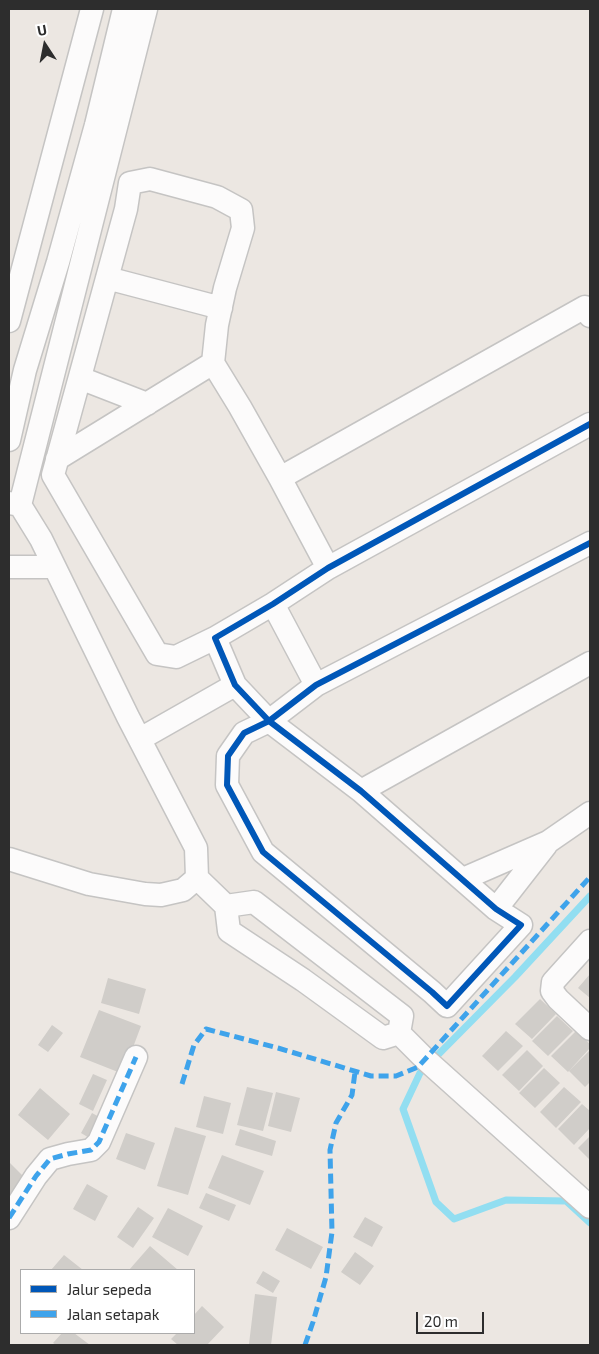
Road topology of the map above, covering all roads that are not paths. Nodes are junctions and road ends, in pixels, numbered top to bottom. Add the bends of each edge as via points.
1 (92, 9) edge
2 (124, 9) edge
3 (146, 9) edge
4 (107, 278) junction
5 (221, 308) junction
6 (590, 316) edge
7 (9, 321) edge
8 (213, 363) junction
9 (80, 378) junction
10 (147, 404) junction
11 (590, 424) edge
12 (9, 440) edge
13 (57, 459) junction
14 (280, 478) junction
15 (14, 504) edge
16 (590, 543) edge
17 (9, 566) edge
18 (54, 567) junction
19 (328, 568) junction
20 (273, 604) junction
21 (215, 638) junction
22 (590, 663) edge
23 (234, 684) junction
24 (316, 685) junction
25 (269, 721) junction
26 (140, 739) junction
27 (361, 790) junction
28 (590, 813) edge
29 (548, 842) junction
30 (9, 859) edge
31 (198, 878) junction
32 (463, 879) junction
33 (226, 906) junction
34 (496, 909) junction
35 (590, 941) edge
36 (590, 1029) edge
37 (406, 1040) junction
38 (136, 1057) dead end
39 (590, 1207) edge
40 (9, 1218) edge

1 - 7 street
2 - 12 street via 96,125 25,370
3 - 15 street
4 - 5 street
4 - 5 street via 130,182 150,179 217,197 241,210 244,228
4 - 9 street
5 - 8 street
6 - 14 street via 585,307
8 - 10 street
8 - 14 street
9 - 10 street
9 - 13 street
10 - 13 street
11 - 19 street
13 - 21 street via 53,475 157,654 176,657
14 - 19 street
15 - 18 street via 42,539
16 - 24 street
17 - 18 street
18 - 26 street
19 - 20 street
20 - 21 street
20 - 24 street
21 - 23 street
22 - 27 street
23 - 25 street
23 - 26 street
24 - 25 street
25 - 27 street
25 - 34 street via 244,733 228,756 227,785 262,852 448,1006 521,925
26 - 31 street via 196,848
27 - 32 street
28 - 29 street
29 - 32 street
29 - 34 street
30 - 31 street via 88,884 145,894 161,895 183,890
31 - 33 street
32 - 34 street
33 - 37 street via 229,930 384,1038
33 - 37 street via 254,902 402,1016
35 - 36 street via 553,982 552,991
37 - 39 street
38 - 40 street via 99,1142 91,1150 50,1159

